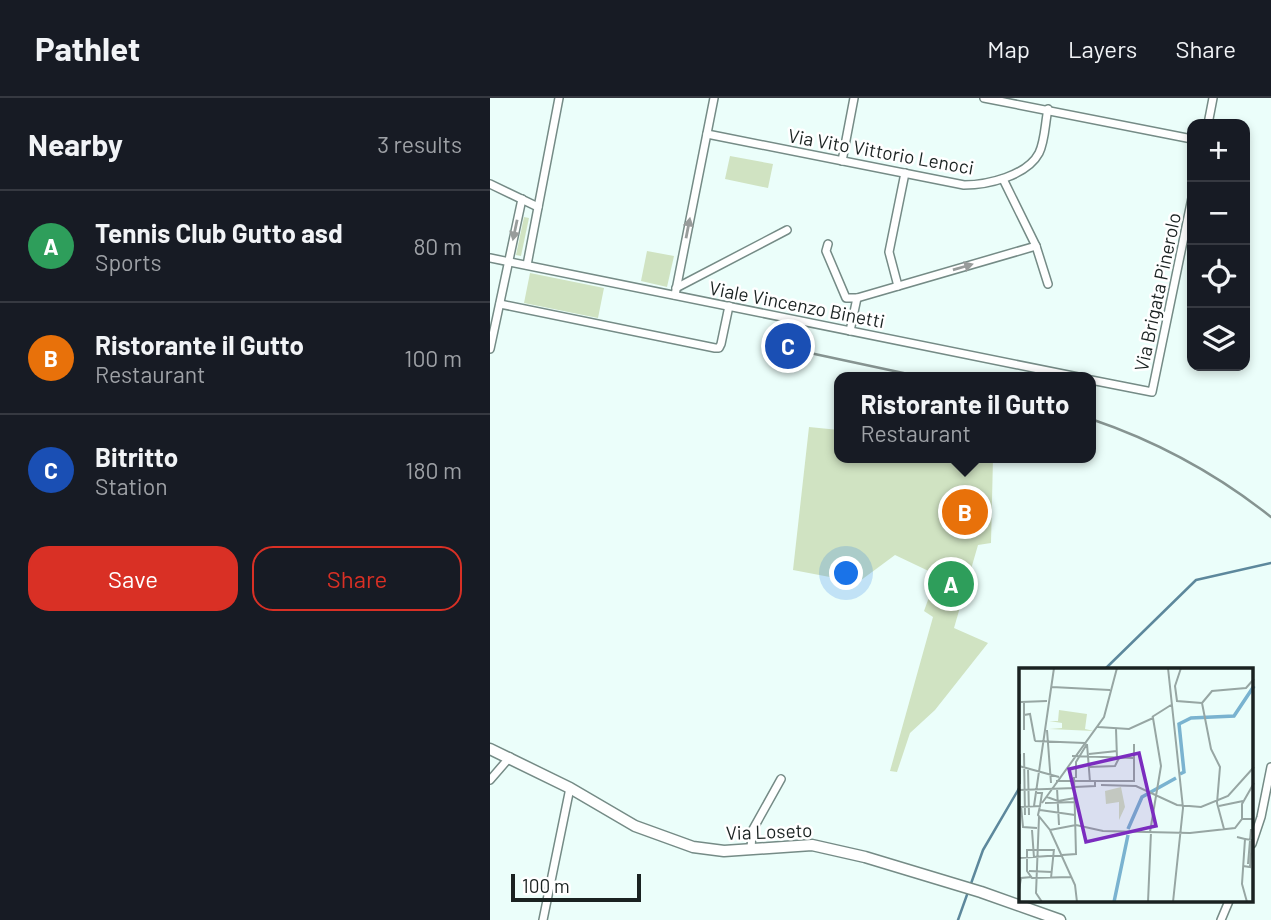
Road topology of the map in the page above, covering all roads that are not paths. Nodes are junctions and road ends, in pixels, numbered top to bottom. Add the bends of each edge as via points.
1 (559, 98) edge
2 (714, 98) edge
3 (854, 98) edge
4 (984, 98) edge
5 (1213, 98) edge
6 (1021, 101) edge
7 (1048, 109) junction
8 (1209, 119) edge
9 (707, 134) junction
10 (1187, 138) edge
11 (842, 160) junction
12 (905, 173) junction
13 (1003, 179) junction
14 (490, 184) edge
15 (522, 199) junction
16 (538, 207) junction
17 (1187, 222) edge
18 (787, 230) dead end
19 (828, 244) dead end
20 (1036, 246) junction
21 (490, 258) edge
22 (509, 261) junction
23 (527, 265) junction
24 (1048, 284) dead end
25 (898, 286) junction
26 (675, 291) junction
27 (857, 298) junction
28 (729, 306) junction
29 (496, 309) edge
30 (850, 331) junction
31 (490, 349) edge
32 (1053, 372) edge
33 (1096, 381) edge
34 (490, 749) edge
35 (510, 757) junction
36 (1271, 767) edge
37 (781, 779) dead end
38 (490, 780) edge
39 (570, 788) junction
40 (1254, 838) edge
41 (751, 850) junction
42 (1229, 902) edge
43 (543, 920) edge
44 (1060, 920) edge
45 (1221, 920) edge

1 - 16 street
2 - 9 street
3 - 11 street
4 - 6 street
5 - 8 street
6 - 7 street
7 - 10 street
7 - 13 street, Via Vito Vittorio Lenoci via 1037,156
9 - 11 street, Via Vito Vittorio Lenoci
26 -> 9 street
11 - 12 street, Via Vito Vittorio Lenoci
12 - 13 street, Via Vito Vittorio Lenoci via 964,185
12 - 25 street via 889,252
13 - 20 street
14 - 15 street
15 - 16 street
15 -> 22 street
16 - 23 street
17 - 33 street, Via Brigata Pinerolo via 1152,392
18 - 26 street
19 - 27 street via 826,251 846,298
20 - 24 street
25 -> 20 street
21 - 22 street, Viale Vincenzo Binetti
22 - 23 street, Viale Vincenzo Binetti
22 - 29 street
23 - 26 street, Viale Vincenzo Binetti
25 - 27 street
26 - 28 street, Viale Vincenzo Binetti
27 - 30 street
28 - 29 street via 719,348
28 - 30 street, Viale Vincenzo Binetti
29 - 31 street
30 - 32 street, Viale Vincenzo Binetti
34 - 35 main road, Via Loseto
35 - 38 street
35 - 39 main road, Via Loseto
36 - 40 street
37 - 41 street via 752,831
39 - 41 main road, Via Loseto via 664,838 708,850
39 - 43 street
41 - 44 main road, Via Loseto via 812,845 865,856
42 - 45 street

